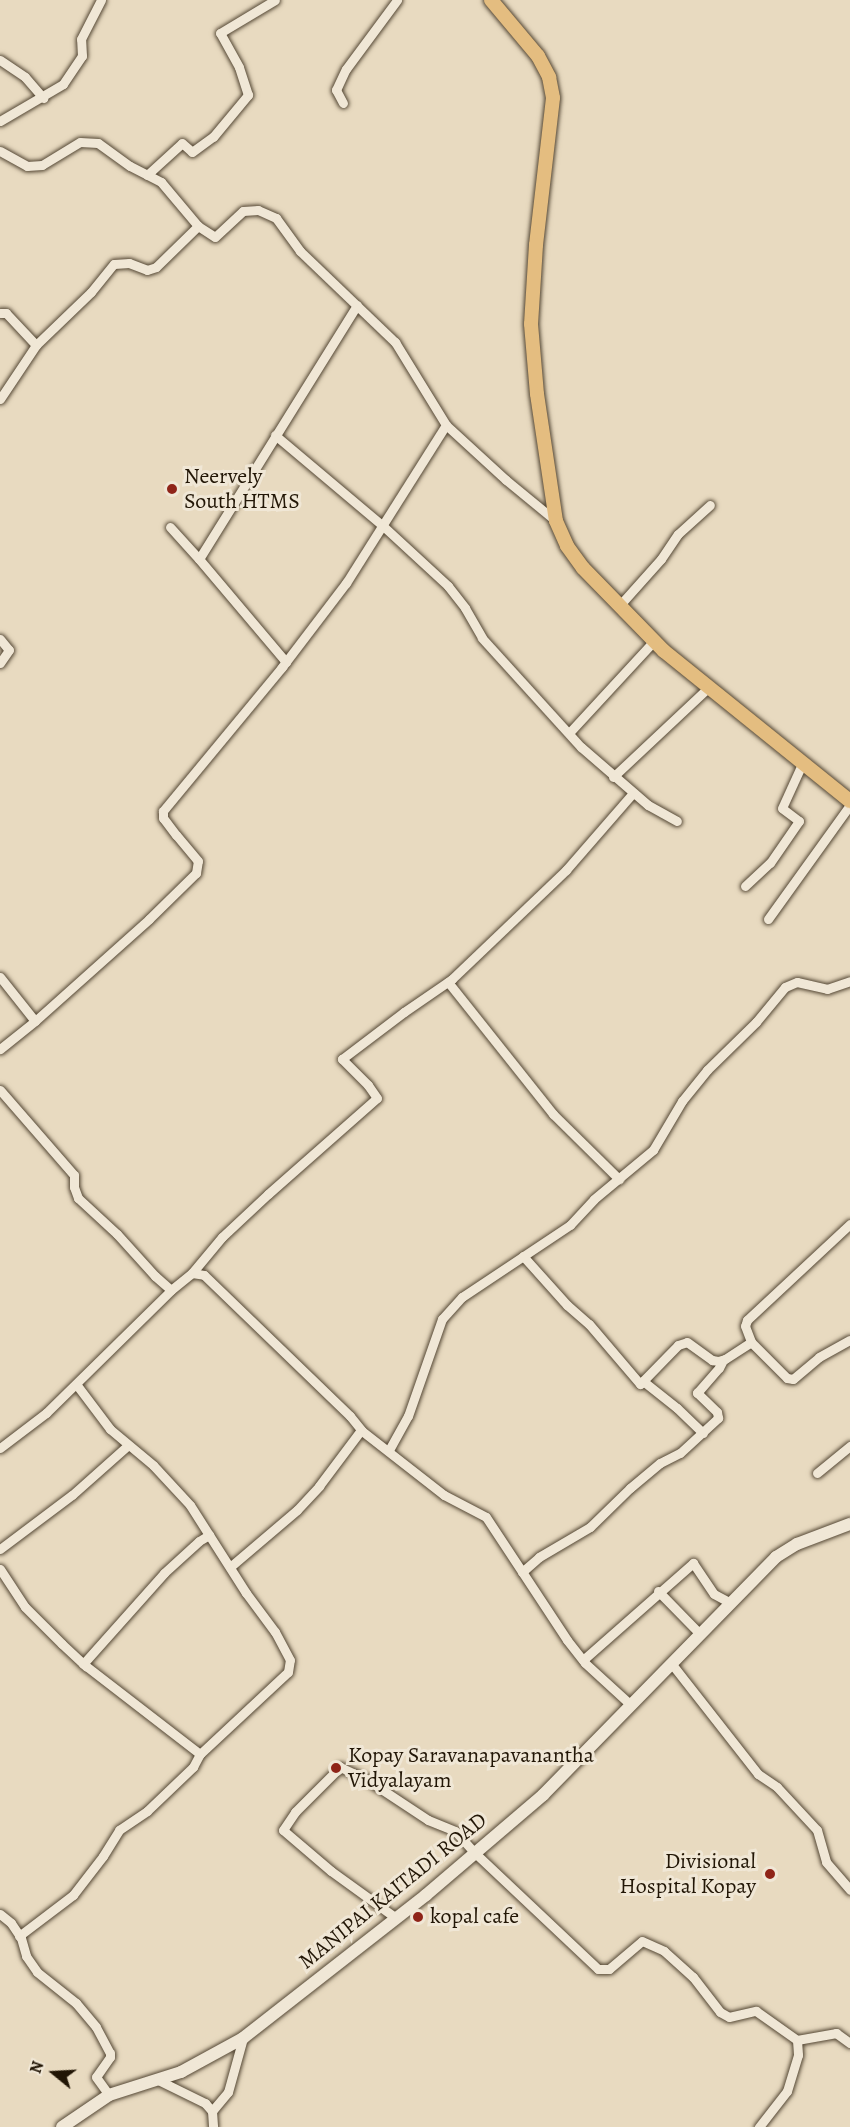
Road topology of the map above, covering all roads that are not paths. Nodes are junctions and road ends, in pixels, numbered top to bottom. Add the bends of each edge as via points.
1 (101, 0) edge
2 (275, 0) edge
3 (397, 0) edge
4 (491, 0) edge
5 (0, 60) edge
6 (43, 98) junction
7 (344, 103) dead end
8 (0, 121) edge
9 (0, 151) edge
10 (147, 175) junction
11 (198, 226) junction
12 (357, 305) junction
13 (0, 313) edge
14 (36, 345) junction
15 (0, 399) edge
16 (446, 425) junction
17 (275, 435) junction
18 (710, 505) dead end
19 (556, 521) junction
20 (382, 525) junction
21 (170, 527) dead end
22 (199, 559) junction
23 (619, 606) junction
24 (0, 639) edge
25 (654, 642) junction
26 (0, 663) edge
27 (286, 663) junction
28 (710, 686) junction
29 (569, 733) junction
30 (803, 762) junction
31 (613, 777) junction
32 (633, 793) junction
33 (850, 803) edge
34 (677, 821) dead end
35 (745, 886) dead end
36 (768, 919) dead end
37 (0, 977) edge
38 (850, 981) edge
39 (448, 982) junction
40 (35, 1022) junction
41 (0, 1049) edge
42 (0, 1090) edge
43 (619, 1179) junction
44 (850, 1224) edge
45 (523, 1256) junction
46 (192, 1273) junction
47 (171, 1290) junction
48 (850, 1340) edge
49 (751, 1342) junction
50 (723, 1360) junction
51 (643, 1380) junction
52 (76, 1384) junction
53 (361, 1430) junction
54 (703, 1433) junction
55 (127, 1446) junction
56 (850, 1446) edge
57 (0, 1448) edge
58 (389, 1450) junction
59 (817, 1473) dead end
60 (850, 1524) edge
61 (209, 1535) junction
62 (0, 1549) edge
63 (230, 1567) junction
64 (0, 1569) edge
65 (522, 1572) junction
66 (658, 1591) junction
67 (731, 1603) junction
68 (700, 1634) junction
69 (583, 1660) junction
70 (671, 1663) junction
71 (83, 1664) junction
72 (631, 1705) junction
73 (200, 1754) junction
74 (475, 1853) junction
75 (850, 1890) edge
76 (0, 1914) edge
77 (396, 1918) junction
78 (20, 1936) junction
79 (243, 2038) junction
80 (797, 2040) junction
81 (850, 2043) edge
82 (156, 2079) junction
83 (109, 2095) junction
84 (212, 2111) junction
85 (62, 2127) edge
86 (213, 2127) edge
87 (759, 2127) edge

1 - 6 street via 81,39 82,56 63,84
2 - 10 street via 220,33 249,95 213,137 192,152 182,143
3 - 7 street via 346,69 336,90
4 - 19 main road via 538,56 549,77 553,98 531,324
5 - 6 street via 25,77
6 - 8 street
9 - 10 street via 27,166 42,165 80,142 98,143
10 - 11 street via 161,182
11 - 12 street via 215,237 243,211 258,210 276,218 300,251
11 - 14 street via 156,267 147,270 129,263 114,264
12 - 16 street via 395,342
12 - 17 street
13 - 14 street via 6,313
14 - 15 street
16 - 19 street
16 - 20 street
17 - 20 street
17 - 22 street
18 - 23 street via 678,534
19 - 23 main road via 583,568
20 - 27 street via 346,583
20 - 29 street via 448,586 482,638
21 - 22 street
22 - 27 street
23 - 25 main road
24 - 26 street via 9,650
25 - 28 main road
25 - 29 street
27 - 40 street via 163,811 164,818 198,861 196,873
28 - 30 main road
28 - 31 street
29 - 31 street
30 - 33 main road
30 - 35 street via 782,808 799,821 770,863
31 - 32 street
32 - 34 street
32 - 39 street via 566,870
33 - 36 street
37 - 40 street
38 - 43 street via 827,989 797,982 785,987 707,1070 682,1101 653,1150
39 - 43 street via 554,1114
39 - 46 street via 342,1059 377,1098 268,1194
40 - 41 street
42 - 47 street via 74,1175 78,1198
43 - 45 street via 570,1225
44 - 49 street via 747,1320 745,1326
45 - 51 street via 640,1384
45 - 58 street via 462,1297 442,1319 408,1416
46 - 47 street
46 - 53 street via 204,1275
47 - 52 street
48 - 49 street via 819,1357 793,1379 787,1378
49 - 50 street
50 - 51 street via 712,1360 687,1342 678,1345
50 - 54 street via 697,1393 717,1412 718,1419
51 - 54 street
52 - 55 street
52 - 57 street
53 - 58 street
53 - 63 street via 297,1510
54 - 65 street via 653,1469 590,1527 539,1557
55 - 61 street via 153,1465 190,1505
55 - 62 street via 72,1495
56 - 59 street
58 - 65 street via 444,1496 486,1517
60 - 67 main road, MANIPAI KAITADI ROAD via 797,1544 776,1557
61 - 63 street
61 - 71 street via 164,1573
63 - 73 street via 290,1660 288,1672
64 - 71 street via 25,1607
65 - 69 street
66 - 67 street via 693,1563 714,1594
66 - 68 street
66 - 69 street
67 - 68 main road, MANIPAI KAITADI ROAD
68 - 70 main road, MANIPAI KAITADI ROAD
69 - 72 street
70 - 72 main road, MANIPAI KAITADI ROAD
70 - 75 street via 758,1774 777,1787 817,1830 826,1862
71 - 73 street
72 - 74 main road, MANIPAI KAITADI ROAD via 543,1795
73 - 78 street via 193,1767 147,1811 119,1830 73,1895
74 - 77 main road, MANIPAI KAITADI ROAD
74 - 77 street via 449,1827 428,1820 366,1779 340,1767 336,1769 283,1830
74 - 80 street via 598,1969 609,1969 642,1941 664,1951 693,1977 720,2012 729,2017 756,2011
76 - 78 street
77 - 79 main road, MANIPAI KAITADI ROAD
78 - 83 street via 26,1956 37,1972 76,2004 96,2027 110,2058 96,2077
79 - 82 main road, MANIPAI KAITADI ROAD via 181,2072
79 - 84 street via 228,2092
80 - 81 street via 836,2033
80 - 87 street via 798,2055 787,2091
82 - 83 main road, MANIPAI KAITADI ROAD
82 - 84 street via 205,2103
83 - 85 main road, MANIPAI KAITADI ROAD
84 - 86 street

